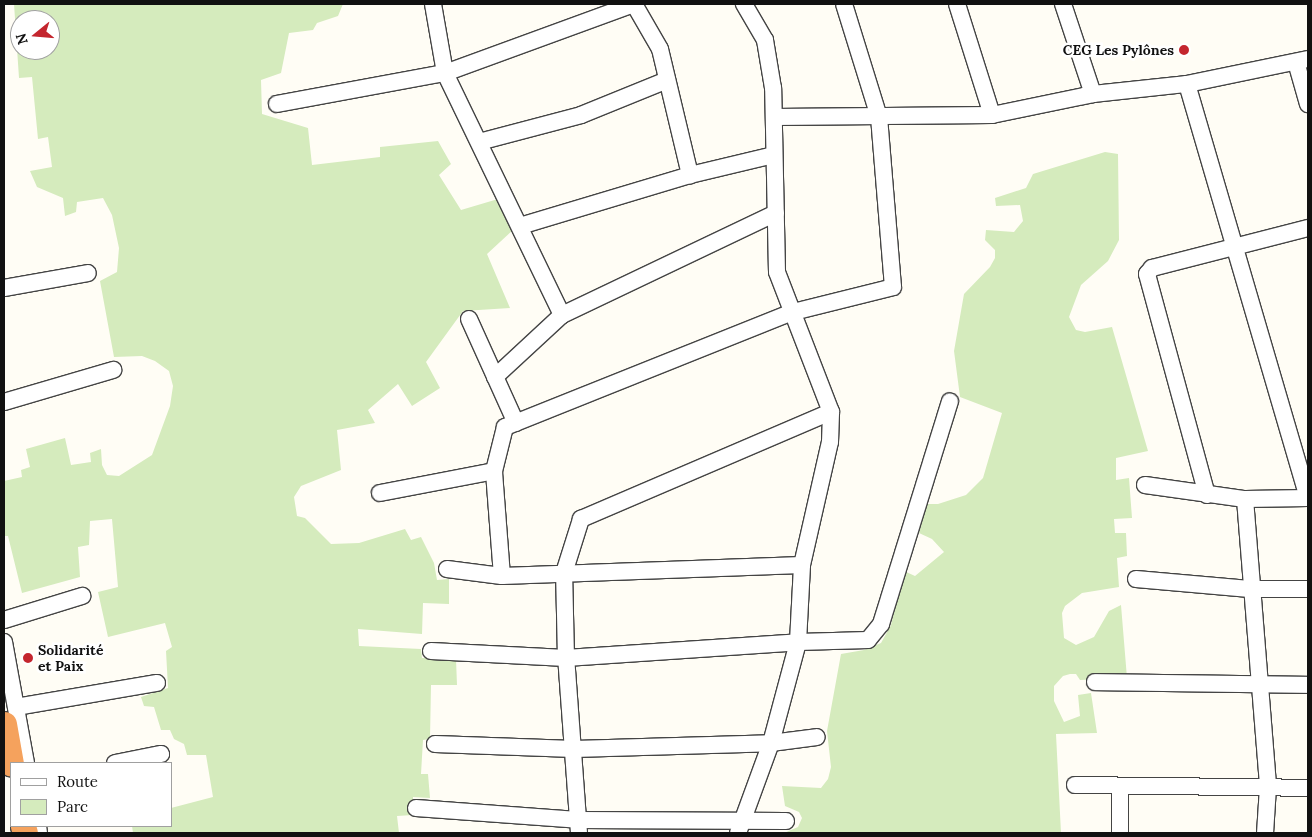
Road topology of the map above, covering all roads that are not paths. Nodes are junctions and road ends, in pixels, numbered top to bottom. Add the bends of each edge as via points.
1 (434, 4) edge
2 (634, 4) edge
3 (744, 4) edge
4 (844, 4) edge
5 (957, 4) edge
6 (1063, 4) edge
7 (1302, 61) edge
8 (444, 73) junction
9 (666, 80) junction
10 (1187, 84) junction
11 (1093, 94) junction
12 (277, 104) dead end
13 (1308, 104) edge
14 (992, 115) junction
15 (774, 117) junction
16 (878, 117) junction
17 (479, 142) junction
18 (773, 155) junction
19 (690, 175) junction
20 (776, 213) junction
21 (520, 226) junction
22 (1308, 228) edge
23 (1236, 248) junction
24 (88, 273) dead end
25 (4, 288) edge
26 (793, 312) junction
27 (562, 315) junction
28 (468, 319) dead end
29 (113, 370) dead end
30 (495, 377) junction
31 (950, 401) dead end
32 (4, 402) edge
33 (831, 412) junction
34 (516, 423) junction
35 (494, 471) junction
36 (1145, 485) dead end
37 (380, 493) dead end
38 (1207, 495) junction
39 (1245, 498) junction
40 (1308, 498) edge
41 (802, 565) junction
42 (447, 569) dead end
43 (564, 573) junction
44 (502, 576) junction
45 (1136, 579) dead end
46 (1250, 589) junction
47 (1308, 589) edge
48 (82, 596) dead end
49 (4, 620) edge
50 (4, 642) edge
51 (798, 642) junction
52 (431, 651) dead end
53 (566, 658) junction
54 (1095, 682) dead end
55 (157, 683) dead end
56 (1259, 683) junction
57 (1308, 685) edge
58 (10, 715) edge
59 (817, 737) dead end
60 (771, 743) junction
61 (435, 744) dead end
62 (574, 749) junction
63 (161, 754) dead end
64 (11, 762) edge
65 (26, 762) edge
66 (120, 762) edge
67 (1075, 785) dead end
68 (1268, 787) junction
69 (1120, 788) junction
70 (1308, 788) edge
71 (416, 808) dead end
72 (786, 821) dead end
73 (741, 826) edge
74 (578, 827) edge
75 (1120, 833) edge
76 (1264, 833) edge

1 - 8 street
2 - 8 street
2 - 9 street via 660,49
3 - 15 street via 764,40 773,88
4 - 16 street
5 - 14 street
6 - 11 street
7 - 10 street
7 - 13 street
8 - 12 street
8 - 17 street
9 - 17 street via 581,115
9 - 19 street
10 - 11 street
10 - 23 street
11 - 14 street
14 - 16 street
15 - 16 street
15 - 18 street
16 - 26 street via 893,287
17 - 21 street
18 - 19 street
18 - 20 street
19 - 21 street
20 - 26 street via 777,272
20 - 27 street
21 - 27 street
22 - 23 street
23 - 38 street via 1152,268 1147,274
23 - 40 street
24 - 25 street
26 - 33 street
26 - 34 street
27 - 30 street
28 - 30 street
29 - 32 street
30 - 34 street
31 - 51 street via 877,633 856,643
33 - 41 street via 830,442
33 - 43 street via 581,518
34 - 35 street via 505,427
35 - 37 street
35 - 44 street
36 - 38 street
38 - 39 street
39 - 40 street
39 - 46 street
41 - 43 street
41 - 51 street
42 - 44 street
43 - 44 street
43 - 53 street
45 - 46 street
46 - 47 street
46 - 56 street
48 - 49 street
50 - 58 street
51 - 53 street
51 - 60 street
52 - 53 street
53 - 62 street
54 - 56 street
55 - 58 street
56 - 57 street
56 - 68 street
58 - 64 highway
58 - 65 street
59 - 60 street
60 - 62 street
60 - 73 street
61 - 62 street
62 - 74 street
63 - 66 street
67 - 69 street
68 - 69 street
68 - 70 street
68 - 76 street
69 - 75 street
71 - 74 street
72 - 73 street
73 - 74 street

